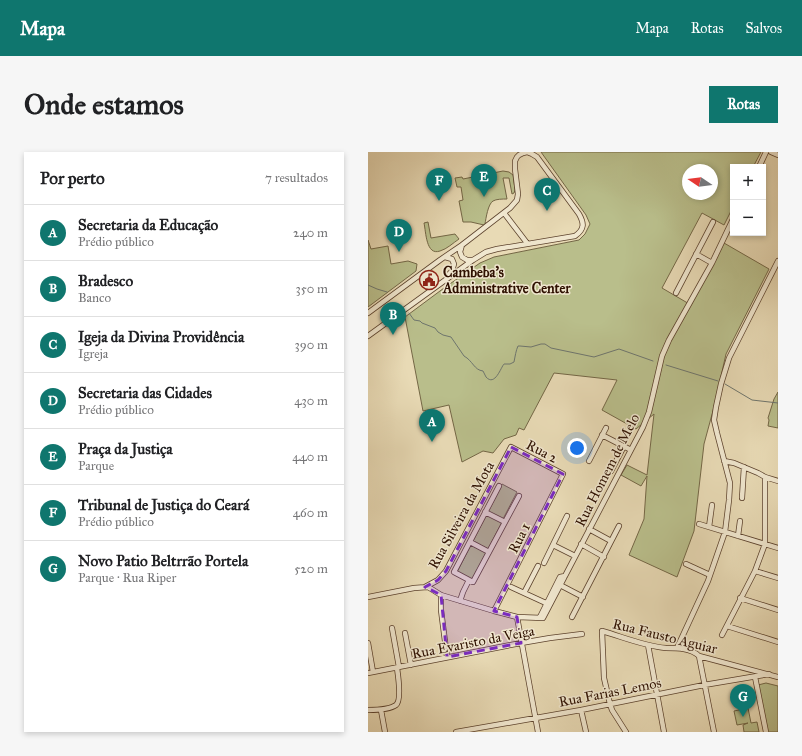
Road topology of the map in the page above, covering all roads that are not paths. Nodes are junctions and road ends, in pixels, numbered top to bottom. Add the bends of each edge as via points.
1 (766, 152) edge
2 (771, 152) edge
3 (778, 155) edge
4 (760, 164) edge
5 (504, 213) junction
6 (713, 222) dead end
7 (730, 225) edge
8 (527, 243) junction
9 (462, 245) junction
10 (696, 254) junction
11 (445, 257) junction
12 (473, 260) junction
13 (778, 261) edge
14 (712, 263) junction
15 (445, 280) junction
16 (676, 293) dead end
17 (368, 313) edge
18 (368, 336) edge
19 (606, 428) dead end
20 (602, 435) junction
21 (624, 446) junction
22 (511, 447) joint
23 (631, 450) junction
24 (589, 461) dead end
25 (724, 461) junction
26 (744, 467) junction
27 (611, 471) dead end
28 (563, 474) joint
29 (765, 477) junction
30 (778, 481) edge
31 (499, 486) dead end
32 (519, 496) dead end
33 (742, 498) dead end
34 (712, 505) dead end
35 (485, 512) junction
36 (567, 516) dead end
37 (740, 521) dead end
38 (505, 522) junction
39 (699, 524) dead end
40 (619, 526) dead end
41 (709, 527) junction
42 (589, 529) junction
43 (725, 532) junction
44 (738, 536) junction
45 (612, 541) junction
46 (470, 542) junction
47 (581, 544) junction
48 (765, 544) junction
49 (553, 545) junction
50 (778, 548) edge
51 (489, 552) junction
52 (575, 556) junction
53 (604, 557) junction
54 (544, 563) dead end
55 (686, 564) dead end
56 (538, 566) dead end
57 (755, 571) junction
58 (710, 575) junction
59 (565, 576) junction
60 (778, 578) edge
61 (469, 580) junction
62 (560, 585) junction
63 (425, 587) junction
64 (511, 587) dead end
65 (524, 593) junction
66 (441, 595) junction
67 (368, 597) edge
68 (583, 597) junction
69 (740, 598) junction
70 (460, 601) junction
71 (548, 604) junction
72 (778, 610) edge
73 (494, 611) junction
74 (517, 617) junction
75 (572, 617) dead end
76 (727, 626) junction
77 (392, 628) dead end
78 (405, 633) dead end
79 (582, 634) dead end
80 (722, 635) dead end
81 (778, 642) edge
82 (368, 643) edge
83 (521, 643) junction
84 (648, 645) junction
85 (677, 648) junction
86 (699, 656) junction
87 (447, 657) junction
88 (411, 665) junction
89 (398, 668) junction
90 (371, 672) edge
91 (769, 674) junction
92 (778, 676) edge
93 (754, 677) junction
94 (704, 685) junction
95 (657, 694) junction
96 (610, 704) junction
97 (368, 710) edge
98 (381, 710) junction
99 (581, 710) junction
100 (536, 718) junction
101 (462, 731) edge
102 (385, 732) edge
103 (456, 732) edge
104 (538, 732) edge
105 (586, 732) edge
106 (626, 732) edge
107 (664, 732) edge
108 (714, 732) edge
109 (766, 732) edge

1 - 4 street
2 - 3 street
5 - 8 street
5 - 8 street via 517,200 516,157 527,152 532,154 537,157 579,214 583,227 575,236
5 - 9 street
6 - 10 street
7 - 14 street, Rua Homem de Melo
8 - 12 street via 486,252
9 - 11 street
9 - 12 street via 462,257
10 - 14 street
10 - 16 street
11 - 15 street via 452,259 454,264
11 - 17 street
12 - 15 street
13 - 25 street via 723,374 714,420
14 - 23 street, Rua Homem de Melo via 665,349 650,412
15 - 18 street
19 - 20 street
20 - 21 street
20 - 24 street
21 - 23 street
21 - 27 street
22 - 28 street, Rua 2
22 - 63 street, Rua Silveira da Mota via 446,570 438,580
23 - 42 street, Rua Homem de Melo
25 - 26 street
25 - 43 street via 730,483
26 - 29 street
26 - 33 street
28 - 73 street, Rua 1
29 - 30 street
29 - 48 street
31 - 35 street
32 - 38 street
34 - 41 street
35 - 38 street
35 - 46 street
36 - 49 street
37 - 44 street
38 - 51 street
39 - 41 street
40 - 45 street
41 - 43 street
42 - 45 street
42 - 47 street, Rua Homem de Melo
43 - 44 street
43 - 58 street
44 - 48 street
45 - 53 street
46 - 51 street
46 - 61 street via 454,572
47 - 52 street, Rua Homem de Melo
47 - 53 street
48 - 50 street
48 - 57 street
49 - 52 street
49 - 54 street
51 - 61 street via 474,582
52 - 59 street, Rua Homem de Melo
53 - 68 street
55 - 58 street
56 - 65 street
57 - 60 street
57 - 69 street
58 - 85 street
59 - 62 street, Rua Homem de Melo
59 - 71 street, Rua Homem de Melo via 560,577
61 - 70 street
62 - 68 street
62 - 71 street, Rua Homem de Melo
63 - 66 street
63 - 67 street
64 - 65 street
65 - 71 street
66 - 70 street
66 - 87 street
68 - 75 street
69 - 72 street
69 - 76 street
70 - 73 street
71 - 74 street, Rua Homem de Melo via 541,618
73 - 74 street
74 - 83 street
76 - 80 street
76 - 81 street
77 - 89 street
78 - 88 street
79 - 83 street, Rua Evaristo da Veiga
82 - 90 street
83 - 87 street, Rua Evaristo da Veiga
83 - 100 street
84 - 85 street, Rua Fausto Aguiar
84 - 95 street
84 - 96 street, Rua Fausto Aguiar via 602,631 604,678
85 - 86 street, Rua Fausto Aguiar via 693,651
86 - 91 street, Rua Fausto Aguiar
86 - 94 street
87 - 88 street, Rua Evaristo da Veiga
88 - 89 street, Rua Evaristo da Veiga
89 - 90 street, Rua Evaristo da Veiga
89 - 98 street via 398,703
91 - 92 street, Rua Fausto Aguiar
91 - 93 street, Rua Farias Lemos
93 - 94 street, Rua Farias Lemos
93 - 109 street
94 - 95 street, Rua Farias Lemos
94 - 108 street
95 - 96 street, Rua Farias Lemos
95 - 107 street
96 - 99 street, Rua Farias Lemos
96 - 106 street
97 - 98 street
98 - 102 street
99 - 100 street, Rua Farias Lemos
99 - 105 street
100 - 101 street, Rua Farias Lemos
100 - 104 street
101 - 103 street, Rua Farias Lemos

